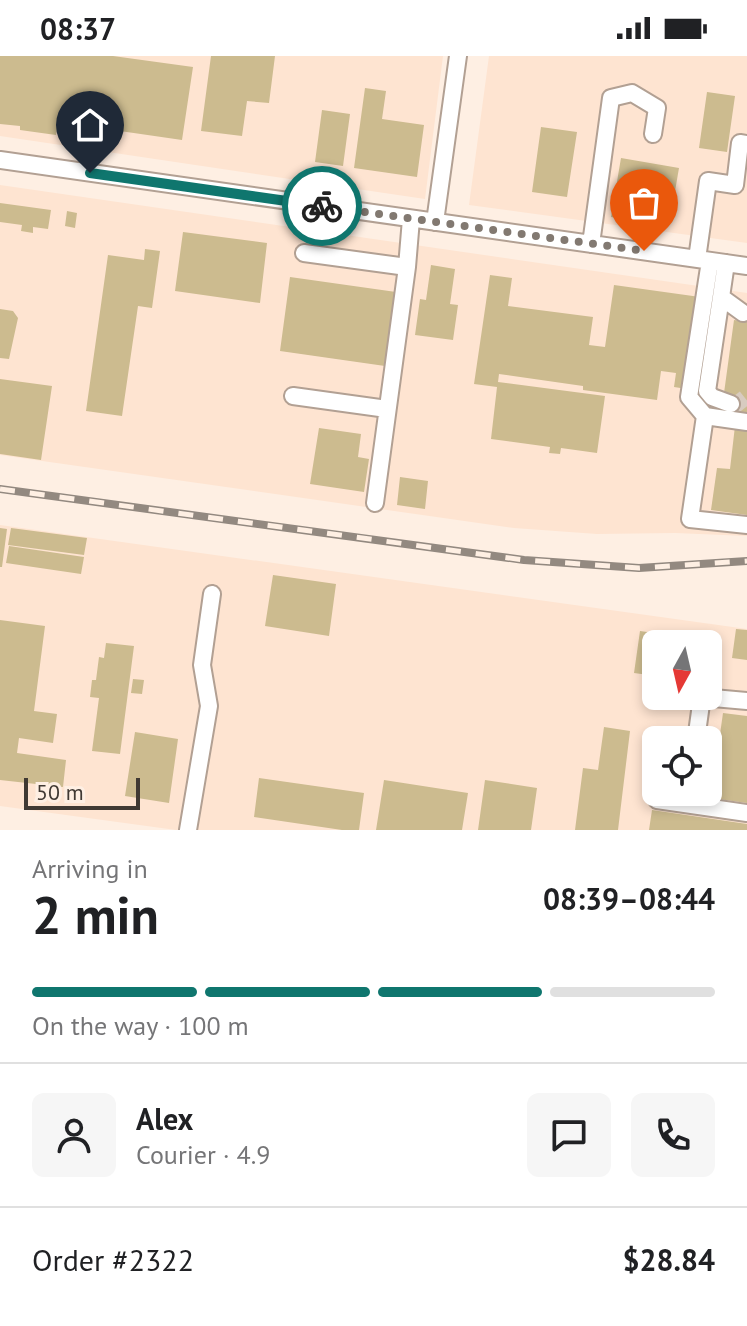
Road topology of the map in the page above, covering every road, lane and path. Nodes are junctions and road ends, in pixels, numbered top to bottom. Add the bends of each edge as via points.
1 (458, 56) edge
2 (653, 134) dead end
3 (747, 144) edge
4 (0, 160) edge
5 (411, 219) junction
6 (435, 222) junction
7 (591, 244) junction
8 (304, 253) dead end
9 (711, 261) junction
10 (747, 266) edge
11 (407, 267) junction
12 (721, 297) junction
13 (743, 313) dead end
14 (293, 396) dead end
15 (731, 404) dead end
16 (387, 409) junction
17 (705, 416) junction
18 (747, 422) edge
19 (375, 503) dead end
20 (747, 525) edge
21 (212, 594) dead end
22 (747, 701) edge
23 (698, 726) edge
24 (699, 806) edge
25 (747, 813) edge
26 (188, 830) edge

1 - 6 street
2 - 7 street via 657,108 632,93 611,98
3 - 9 street via 740,143 735,185 708,181
4 - 5 street
5 - 6 street
5 - 11 street
6 - 7 street
7 - 9 street
8 - 11 street
9 - 10 street
9 - 12 street
9 - 17 street via 689,397
11 - 16 street
12 - 13 street
12 - 15 street via 707,391
14 - 16 street
16 - 19 street
17 - 18 street
17 - 20 street via 690,519
21 - 26 street via 202,665 209,706
22 - 23 street via 702,697
24 - 25 street

